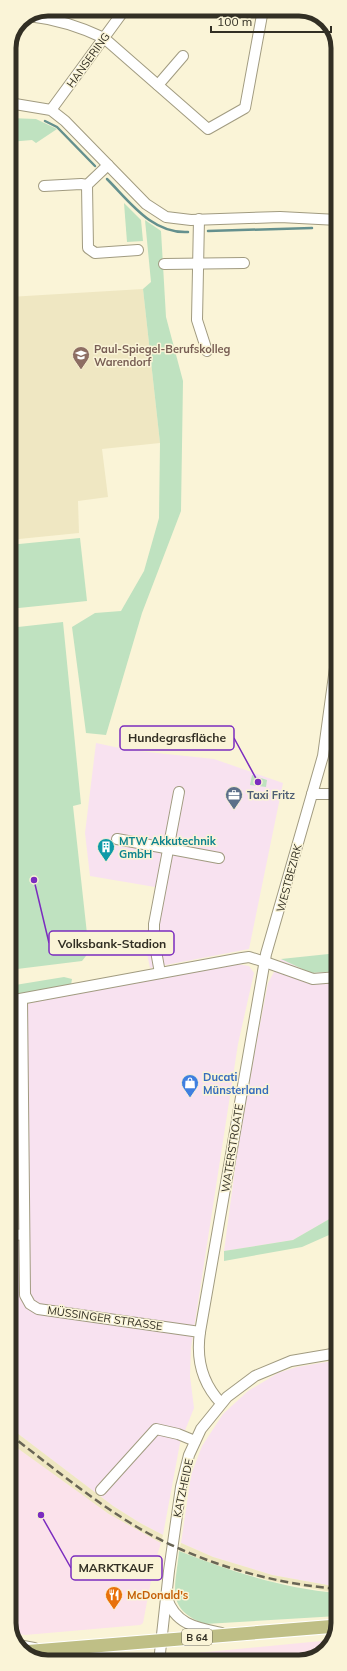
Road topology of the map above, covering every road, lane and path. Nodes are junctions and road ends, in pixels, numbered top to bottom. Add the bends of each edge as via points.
1 (52, 16) edge
2 (120, 16) edge
3 (262, 16) edge
4 (104, 38) junction
5 (183, 56) dead end
6 (158, 85) junction
7 (16, 104) edge
8 (51, 110) junction
9 (108, 165) junction
10 (87, 185) junction
11 (44, 186) dead end
12 (200, 219) junction
13 (331, 220) edge
14 (138, 250) dead end
15 (244, 263) dead end
16 (164, 264) dead end
17 (198, 264) junction
18 (207, 351) dead end
19 (331, 698) edge
20 (179, 792) dead end
21 (312, 794) junction
22 (331, 794) edge
23 (117, 839) dead end
24 (168, 848) junction
25 (219, 858) dead end
26 (265, 962) junction
27 (160, 973) junction
28 (331, 978) edge
29 (22, 999) junction
30 (16, 1000) edge
31 (16, 1234) edge
32 (24, 1235) junction
33 (200, 1332) junction
34 (331, 1355) edge
35 (221, 1403) junction
36 (195, 1441) junction
37 (101, 1490) dead end
38 (166, 1594) junction
39 (331, 1626) edge
40 (232, 1634) junction
41 (161, 1640) junction
42 (26, 1646) edge
43 (52, 1649) junction
44 (32, 1651) edge
45 (159, 1655) edge

1 - 4 street
2 - 4 street, HANSERING
3 - 6 street via 244,108 208,129
4 - 6 street
4 - 8 street, HANSERING
5 - 6 street
7 - 8 street
8 - 9 street
9 - 10 street
9 - 12 street via 146,204 166,217
10 - 11 street
10 - 14 street via 88,248 95,253
12 - 13 street via 280,217
12 - 17 street
15 - 17 street
16 - 17 street
17 - 18 street via 197,320
19 - 21 street, WESTBEZIRK via 324,750
20 - 24 street
21 - 22 street
21 - 26 street, WESTBEZIRK
23 - 24 street
24 - 25 street
24 - 27 street via 153,934
26 - 27 street via 249,957
26 - 28 street via 313,979
26 - 33 street, WATERSTROATE
27 - 29 street
29 - 30 street
29 - 32 street, MÜSSINGER STRASSE
31 - 32 street
32 - 33 street, MÜSSINGER STRASSE via 25,1295 30,1304 38,1309
33 - 35 street, WATERSTROATE via 198,1351 203,1376 211,1392
34 - 35 street, KATZHEIDE via 303,1358 273,1367 242,1385
35 - 36 street, KATZHEIDE via 206,1421
36 - 37 street via 156,1429
36 - 38 street, KATZHEIDE via 181,1488
38 - 40 street via 172,1610 185,1623
38 - 41 street, KATZHEIDE
39 - 40 main road, B 64
40 - 41 main road, B 64
41 - 43 main road, B 64
41 - 45 street, KATZHEIDE
42 - 43 street
43 - 44 main road, B 64

